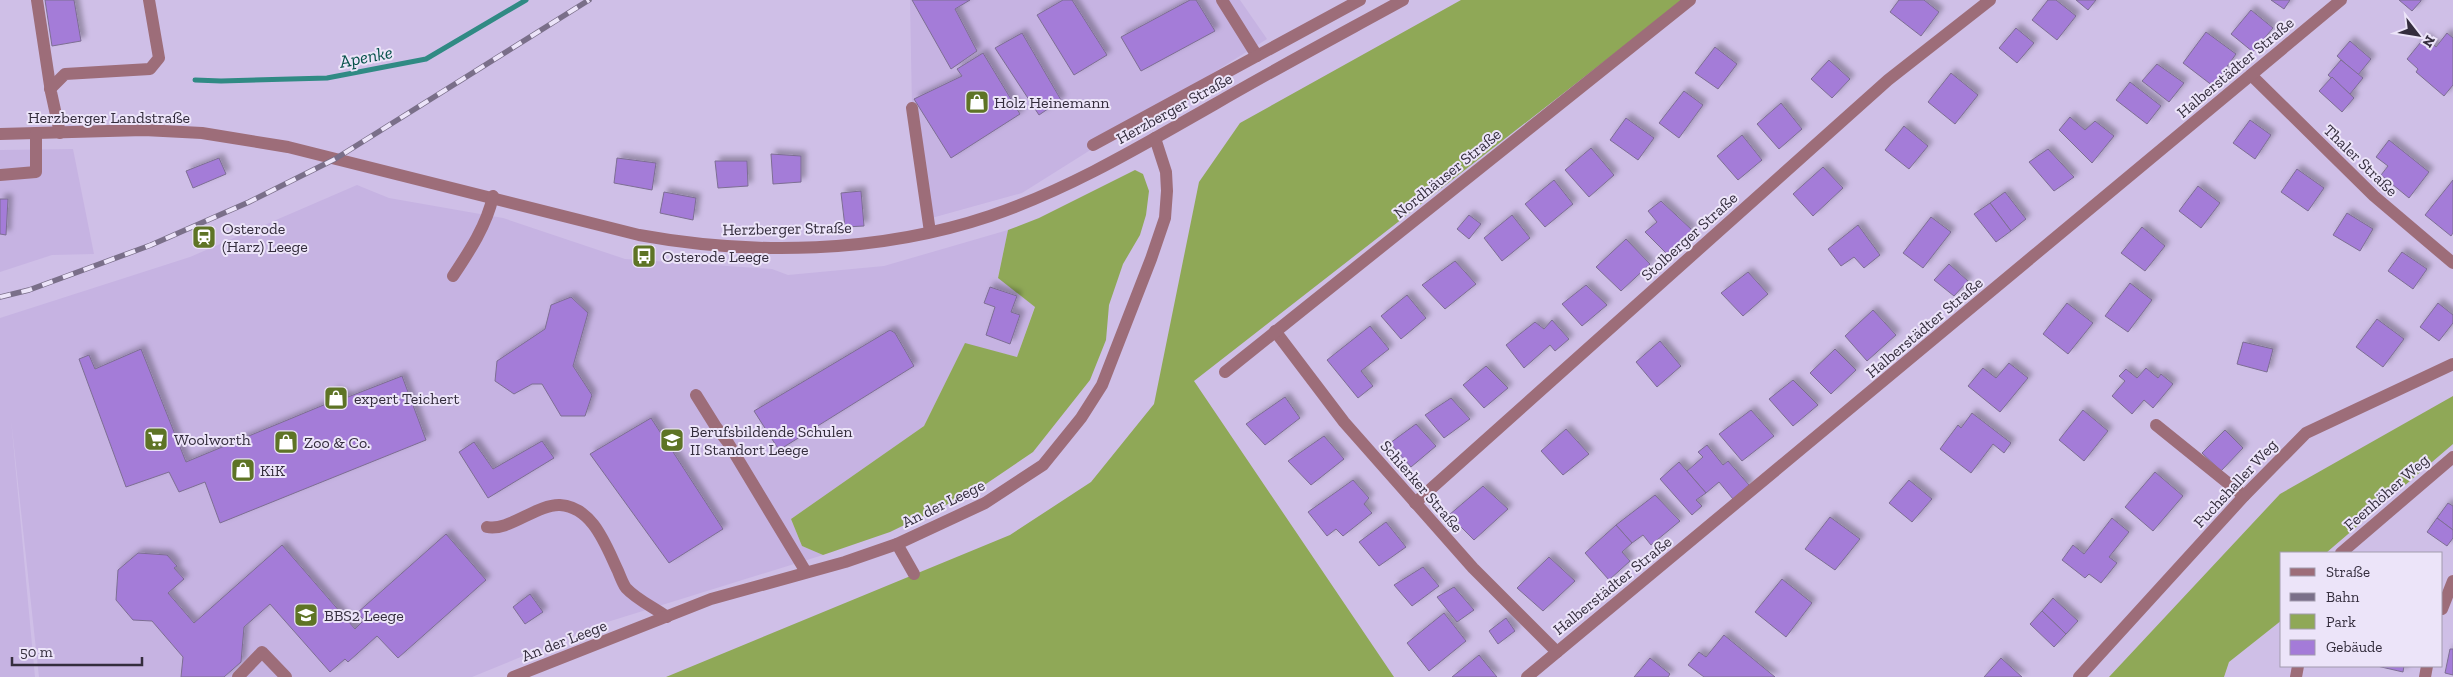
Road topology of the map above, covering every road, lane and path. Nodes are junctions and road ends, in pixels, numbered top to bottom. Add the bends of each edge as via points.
1 (37, 0) edge
2 (149, 0) edge
3 (1222, 0) edge
4 (1360, 0) edge
5 (1403, 0) edge
6 (1690, 0) edge
7 (1990, 0) edge
8 (2341, 0) edge
9 (1257, 56) junction
10 (2251, 75) junction
11 (50, 88) junction
12 (912, 108) dead end
13 (60, 133) junction
14 (0, 134) edge
15 (36, 134) junction
16 (1155, 138) junction
17 (1093, 145) dead end
18 (335, 160) joint
19 (0, 175) edge
20 (493, 196) junction
21 (930, 232) junction
22 (2453, 263) edge
23 (453, 276) dead end
24 (1276, 331) junction
25 (2453, 364) edge
26 (1224, 372) dead end
27 (696, 395) dead end
28 (2156, 424) dead end
29 (2453, 457) edge
30 (2244, 496) junction
31 (1415, 503) junction
32 (487, 527) dead end
33 (896, 544) junction
34 (2342, 552) edge
35 (806, 572) junction
36 (914, 574) dead end
37 (2453, 581) edge
38 (2443, 606) edge
39 (667, 617) junction
40 (1556, 652) junction
41 (238, 677) edge
42 (286, 677) edge
43 (513, 677) edge
44 (1527, 677) edge
45 (2079, 677) edge

1 - 11 street
2 - 11 street via 159,58 150,69 65,74
3 - 9 street
4 - 9 street, Herzberger Straße
5 - 16 street, Herzberger Straße
6 - 24 street, Nordhäuser Straße
7 - 31 street, Stolberger Straße via 1881,86
8 - 10 street, Halberstädter Straße
9 - 17 street, Herzberger Straße
10 - 22 street, Thaler Straße via 2374,196
10 - 40 street, Halberstädter Straße
11 - 13 street
12 - 21 street
13 - 15 street, Herzberger Landstraße
13 - 18 street, Herzberger Landstraße via 144,130 202,133 288,147
14 - 15 street, Herzberger Landstraße
15 - 19 street via 36,172
16 - 21 street, Herzberger Straße via 1062,187 990,216
16 - 33 street, An der Leege via 1166,172 1165,218 1102,385 1081,418 1043,465 985,503
18 - 20 street, Herzberger Straße
20 - 21 street, Herzberger Straße via 639,235 683,243 807,247 859,244
20 - 23 street via 486,219
24 - 26 street, Nordhäuser Straße
24 - 31 street, Schierker Straße via 1344,422
25 - 30 street, Fuchshaller Weg via 2306,432
27 - 35 street
28 - 30 street
29 - 34 street, Feenhöher Weg
30 - 45 street, Fuchshaller Weg
31 - 40 street, Schierker Straße via 1473,568
32 - 39 street via 559,505 573,508 586,516 600,536 626,588
33 - 35 street, An der Leege
33 - 36 street
35 - 39 street, An der Leege via 711,598
37 - 38 street
39 - 43 street, An der Leege
40 - 44 street, Halberstädter Straße
41 - 42 street via 262,652

